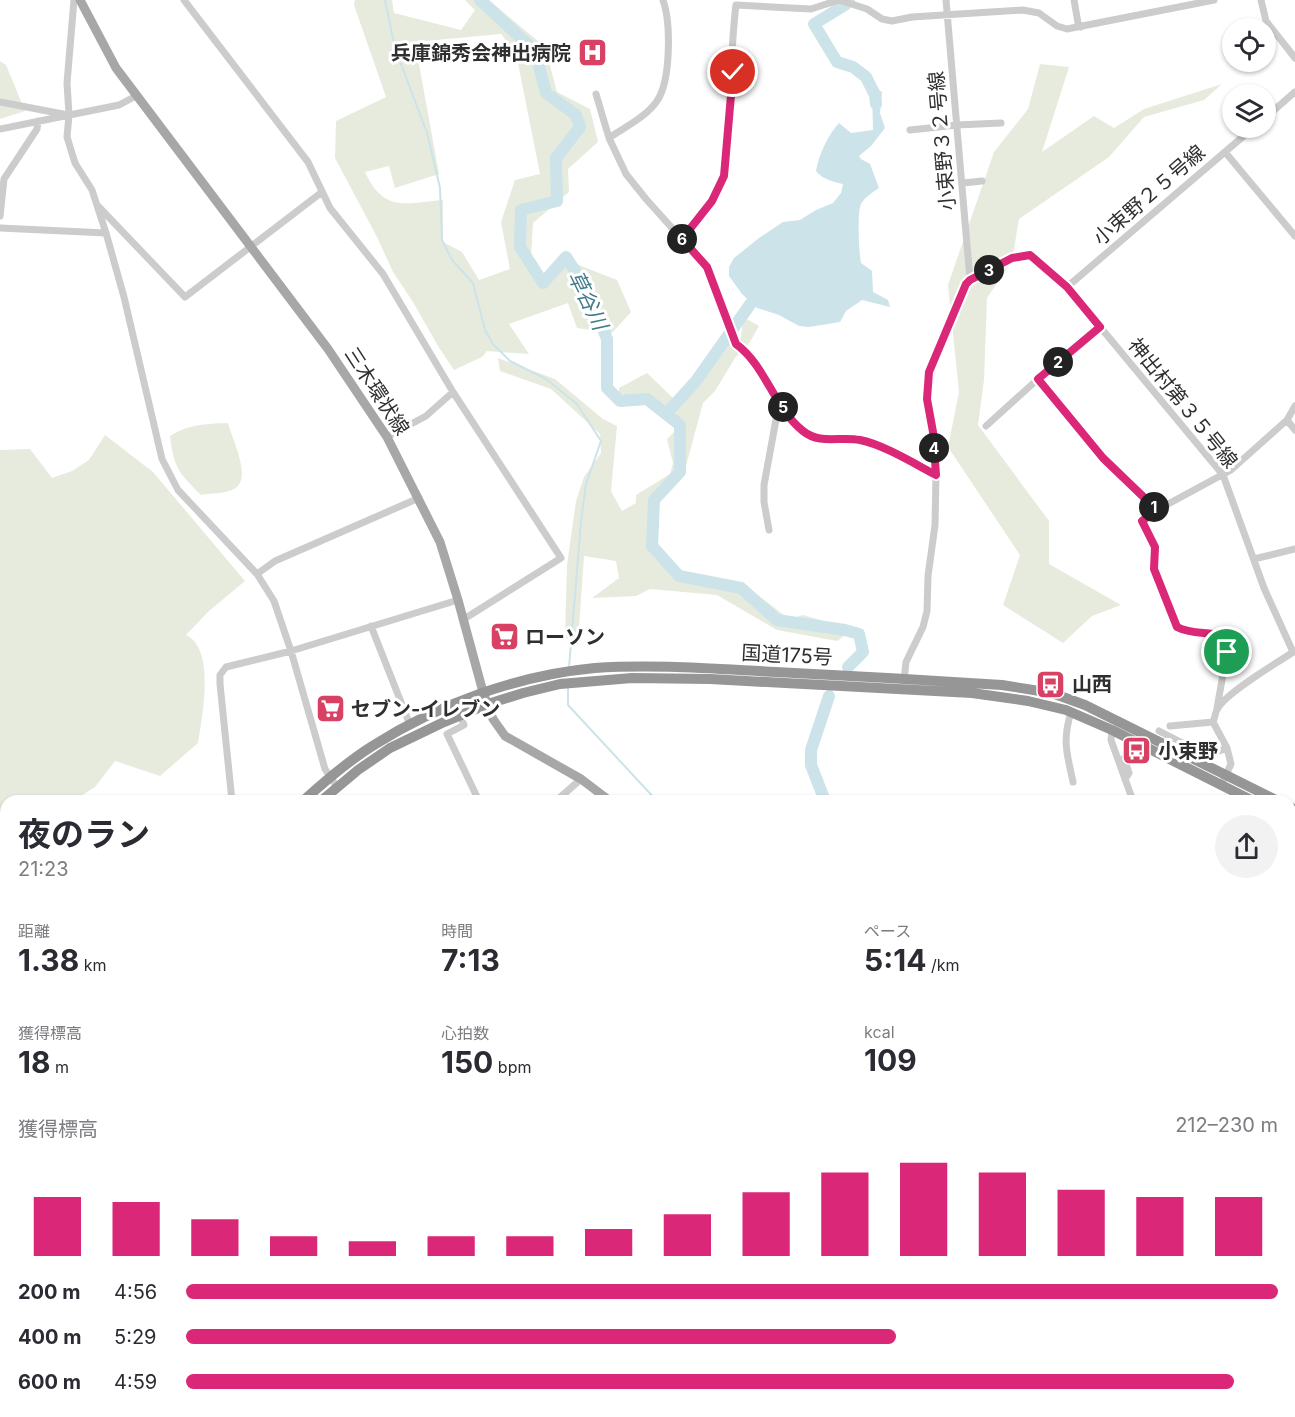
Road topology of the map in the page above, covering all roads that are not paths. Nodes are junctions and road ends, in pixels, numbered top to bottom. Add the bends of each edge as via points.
1 (74, 0) edge
2 (80, 0) edge
3 (184, 0) edge
4 (663, 0) edge
5 (839, 0) edge
6 (946, 0) edge
7 (1074, 0) edge
8 (1214, 0) edge
9 (1261, 0) edge
10 (947, 15) junction
11 (1081, 27) junction
12 (1295, 58) edge
13 (1295, 92) edge
14 (596, 94) dead end
15 (136, 96) junction
16 (0, 102) edge
17 (1276, 108) edge
18 (69, 115) junction
19 (38, 121) junction
20 (1001, 123) dead end
21 (957, 125) junction
22 (0, 129) edge
23 (910, 130) dead end
24 (609, 138) junction
25 (1241, 138) edge
26 (1225, 152) junction
27 (982, 181) dead end
28 (963, 183) junction
29 (322, 192) junction
30 (98, 206) junction
31 (0, 216) edge
32 (0, 228) edge
33 (106, 233) junction
34 (1295, 236) edge
35 (682, 239) junction
36 (252, 247) junction
37 (970, 280) junction
38 (1067, 287) junction
39 (1100, 327) junction
40 (1038, 379) junction
41 (453, 392) junction
42 (783, 406) junction
43 (1295, 406) edge
44 (1287, 420) junction
45 (986, 426) dead end
46 (1295, 430) edge
47 (387, 437) junction
48 (936, 475) junction
49 (1223, 475) junction
50 (419, 498) junction
51 (1157, 510) junction
52 (769, 530) dead end
53 (1295, 549) edge
54 (1254, 560) junction
55 (257, 574) junction
56 (458, 600) junction
57 (464, 619) junction
58 (371, 626) junction
59 (291, 651) junction
60 (1294, 652) edge
61 (904, 684) junction
62 (483, 692) junction
63 (488, 704) junction
64 (1217, 708) junction
65 (1071, 712) junction
66 (460, 715) junction
67 (1213, 722) junction
68 (410, 725) junction
69 (1170, 726) dead end
70 (1113, 730) junction
71 (1159, 731) dead end
72 (1227, 748) junction
73 (1144, 759) dead end
74 (1227, 774) junction
75 (330, 777) junction
76 (581, 779) junction
77 (1125, 779) junction
78 (1074, 782) dead end
79 (1221, 785) junction
80 (337, 787) junction
81 (231, 795) edge
82 (310, 795) edge
83 (328, 795) edge
84 (476, 795) edge
85 (563, 795) edge
86 (602, 795) edge
87 (1131, 795) edge
88 (1241, 795) edge
89 (1267, 795) edge

1 - 18 street via 67,83
2 - 15 main road, 三木環状線
3 - 29 street via 308,162
4 - 24 street via 668,45 662,90 643,115
5 - 10 street via 892,21
5 - 35 street via 811,9 736,5 724,176 712,201
6 - 10 street, 小束野３２号線
7 - 11 street
8 - 11 street
9 - 12 street via 1266,21
10 - 11 street via 1023,10 1040,13 1057,27
10 - 21 street, 小束野３２号線
13 - 17 street
14 - 24 street
15 - 18 street via 119,105
15 - 36 main road, 三木環状線
16 - 18 street
18 - 19 street
18 - 30 street via 67,137 75,163
19 - 22 street
19 - 31 street via 37,129 4,179
20 - 21 street
21 - 23 street
21 - 28 street, 小束野３２号線
24 - 35 street via 626,174
25 - 26 street, 小束野２５号線
26 - 34 street
26 - 38 street, 小束野２５号線
27 - 28 street
28 - 37 street, 小束野３２号線
29 - 36 street
29 - 41 street via 330,208 383,274
30 - 33 street
30 - 36 street via 185,297
32 - 33 street
33 - 55 street via 156,438 169,476
35 - 42 street via 707,267 736,344 746,351
36 - 47 main road, 三木環状線
37 - 38 street, 神出村第３５号線 via 1012,258 1030,255
37 - 48 street via 929,372 927,399
38 - 39 street, 神出村第３５号線
39 - 40 street
39 - 49 street, 神出村第３５号線
40 - 45 street
40 - 51 street via 1103,458
41 - 47 street via 426,416
41 - 57 street via 561,558
42 - 48 street via 802,430 816,439 861,440
42 - 52 street via 777,414 764,485
43 - 44 street
44 - 46 street
44 - 49 street
47 - 50 main road, 三木環状線
48 - 61 street via 927,611 906,662
49 - 51 street
49 - 54 street, 神出村第３５号線
50 - 55 street via 275,561
50 - 56 main road, 三木環状線 via 440,542
51 - 64 street via 1142,521 1155,547 1154,569 1177,627 1187,632 1219,635 1225,643 1227,652
53 - 54 street
54 - 60 street, 神出村第３５号線
55 - 59 street via 274,601
56 - 57 main road, 三木環状線
56 - 58 street
57 - 62 main road, 三木環状線
58 - 59 street
58 - 68 street
59 - 75 street
59 - 81 street via 226,667 220,675
60 - 64 street via 1247,682
61 - 62 highway, 国道175号 via 683,668 595,669
61 - 63 highway, 国道175号 via 632,678 560,684
61 - 65 highway, 国道175号 via 1028,701
61 - 74 highway, 国道175号 via 1002,685 1052,693
62 - 63 main road, 三木環状線
62 - 68 highway, 国道175号
63 - 66 highway, 国道175号
63 - 76 main road, 三木環状線 via 505,736
64 - 67 street
65 - 70 highway, 国道175号
65 - 78 street via 1065,742
66 - 80 highway, 国道175号 via 390,748
66 - 84 street via 464,725 447,734
67 - 69 street
67 - 72 street
68 - 75 highway, 国道175号
70 - 77 street via 1112,740
70 - 79 highway, 国道175号
71 - 72 street via 1204,754
72 - 74 street via 1231,764
73 - 77 street via 1130,753 1124,758 1129,773
74 - 79 street
74 - 89 highway, 国道175号
75 - 80 street
75 - 82 highway, 国道175号
76 - 85 street
76 - 86 main road, 三木環状線
77 - 87 street
79 - 88 highway, 国道175号
80 - 83 highway, 国道175号

